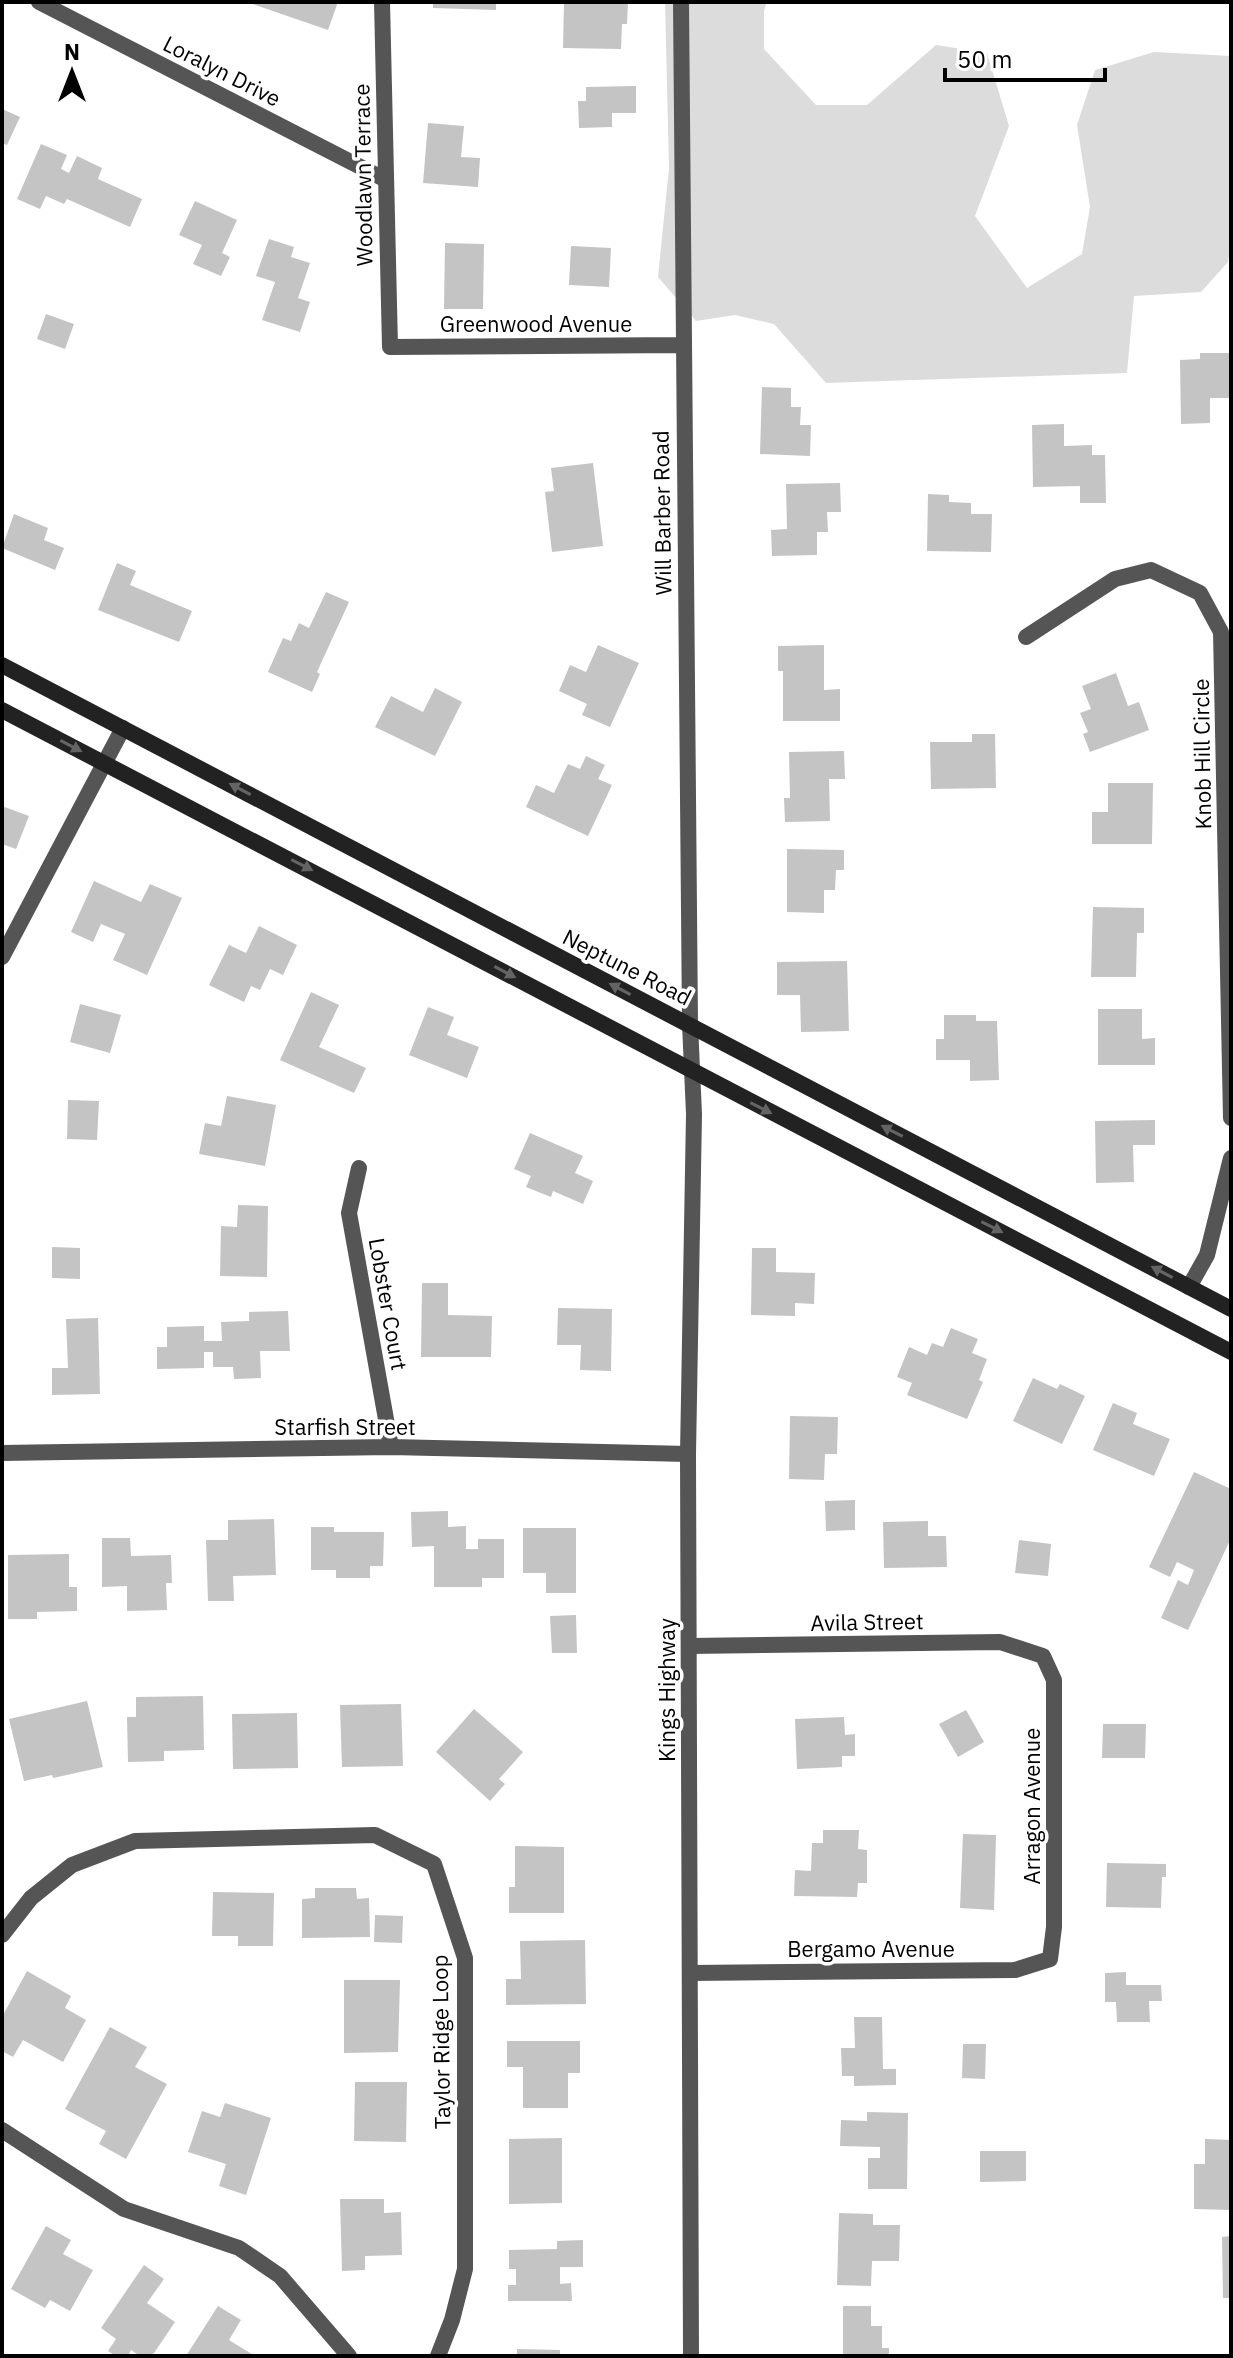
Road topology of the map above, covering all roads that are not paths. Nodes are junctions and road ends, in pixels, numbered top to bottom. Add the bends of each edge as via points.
1 (39, 2) edge
2 (382, 2) edge
3 (681, 2) edge
4 (384, 179) junction
5 (682, 345) junction
6 (390, 347) joint
7 (1026, 637) dead end
8 (2, 665) edge
9 (2, 710) edge
10 (123, 728) junction
11 (105, 764) junction
12 (2, 957) edge
13 (690, 1024) junction
14 (692, 1072) junction
15 (1231, 1118) edge
16 (1231, 1158) edge
17 (359, 1168) dead end
18 (1189, 1287) junction
19 (1231, 1309) edge
20 (1231, 1352) edge
21 (391, 1447) junction
22 (2, 1453) edge
23 (688, 1454) junction
24 (689, 1646) junction
25 (1043, 1656) joint
26 (2, 1935) edge
27 (1050, 1959) joint
28 (690, 1973) junction
29 (2, 2130) edge
30 (349, 2356) edge
31 (438, 2356) edge
32 (691, 2356) edge

1 - 4 street, Loralyn Drive
2 - 4 street, Woodlawn Terrace
3 - 5 street, Will Barber Road
4 - 6 street, Woodlawn Terrace
5 - 6 street, Greenwood Avenue
5 - 13 street, Will Barber Road
7 - 15 street, Knob Hill Circle via 1115,579 1151,570 1200,593 1221,632
8 - 10 main road, Neptune Road
9 -> 11 main road
10 - 11 street
13 -> 10 main road, Neptune Road
11 - 12 street
11 -> 14 main road
13 - 14 street, Kings Highway
18 -> 13 main road, Neptune Road
14 -> 20 main road
14 - 23 street, Kings Highway
16 - 18 street via 1207,1255
17 - 21 street, Lobster Court via 349,1213
18 - 19 main road, Neptune Road
21 - 22 street, Starfish Street
21 - 23 street, Starfish Street
23 - 24 street, Kings Highway
24 - 25 street, Avila Street via 1000,1642
24 - 28 street, Kings Highway
25 - 27 street, Arragon Avenue via 1054,1680
26 - 31 street, Taylor Ridge Loop via 31,1898 72,1865 135,1841 375,1835 434,1864 465,1958 465,2269
27 - 28 street, Bergamo Avenue via 1015,1970
28 - 32 street, Kings Highway
29 - 30 street via 124,2209 239,2248 280,2276

